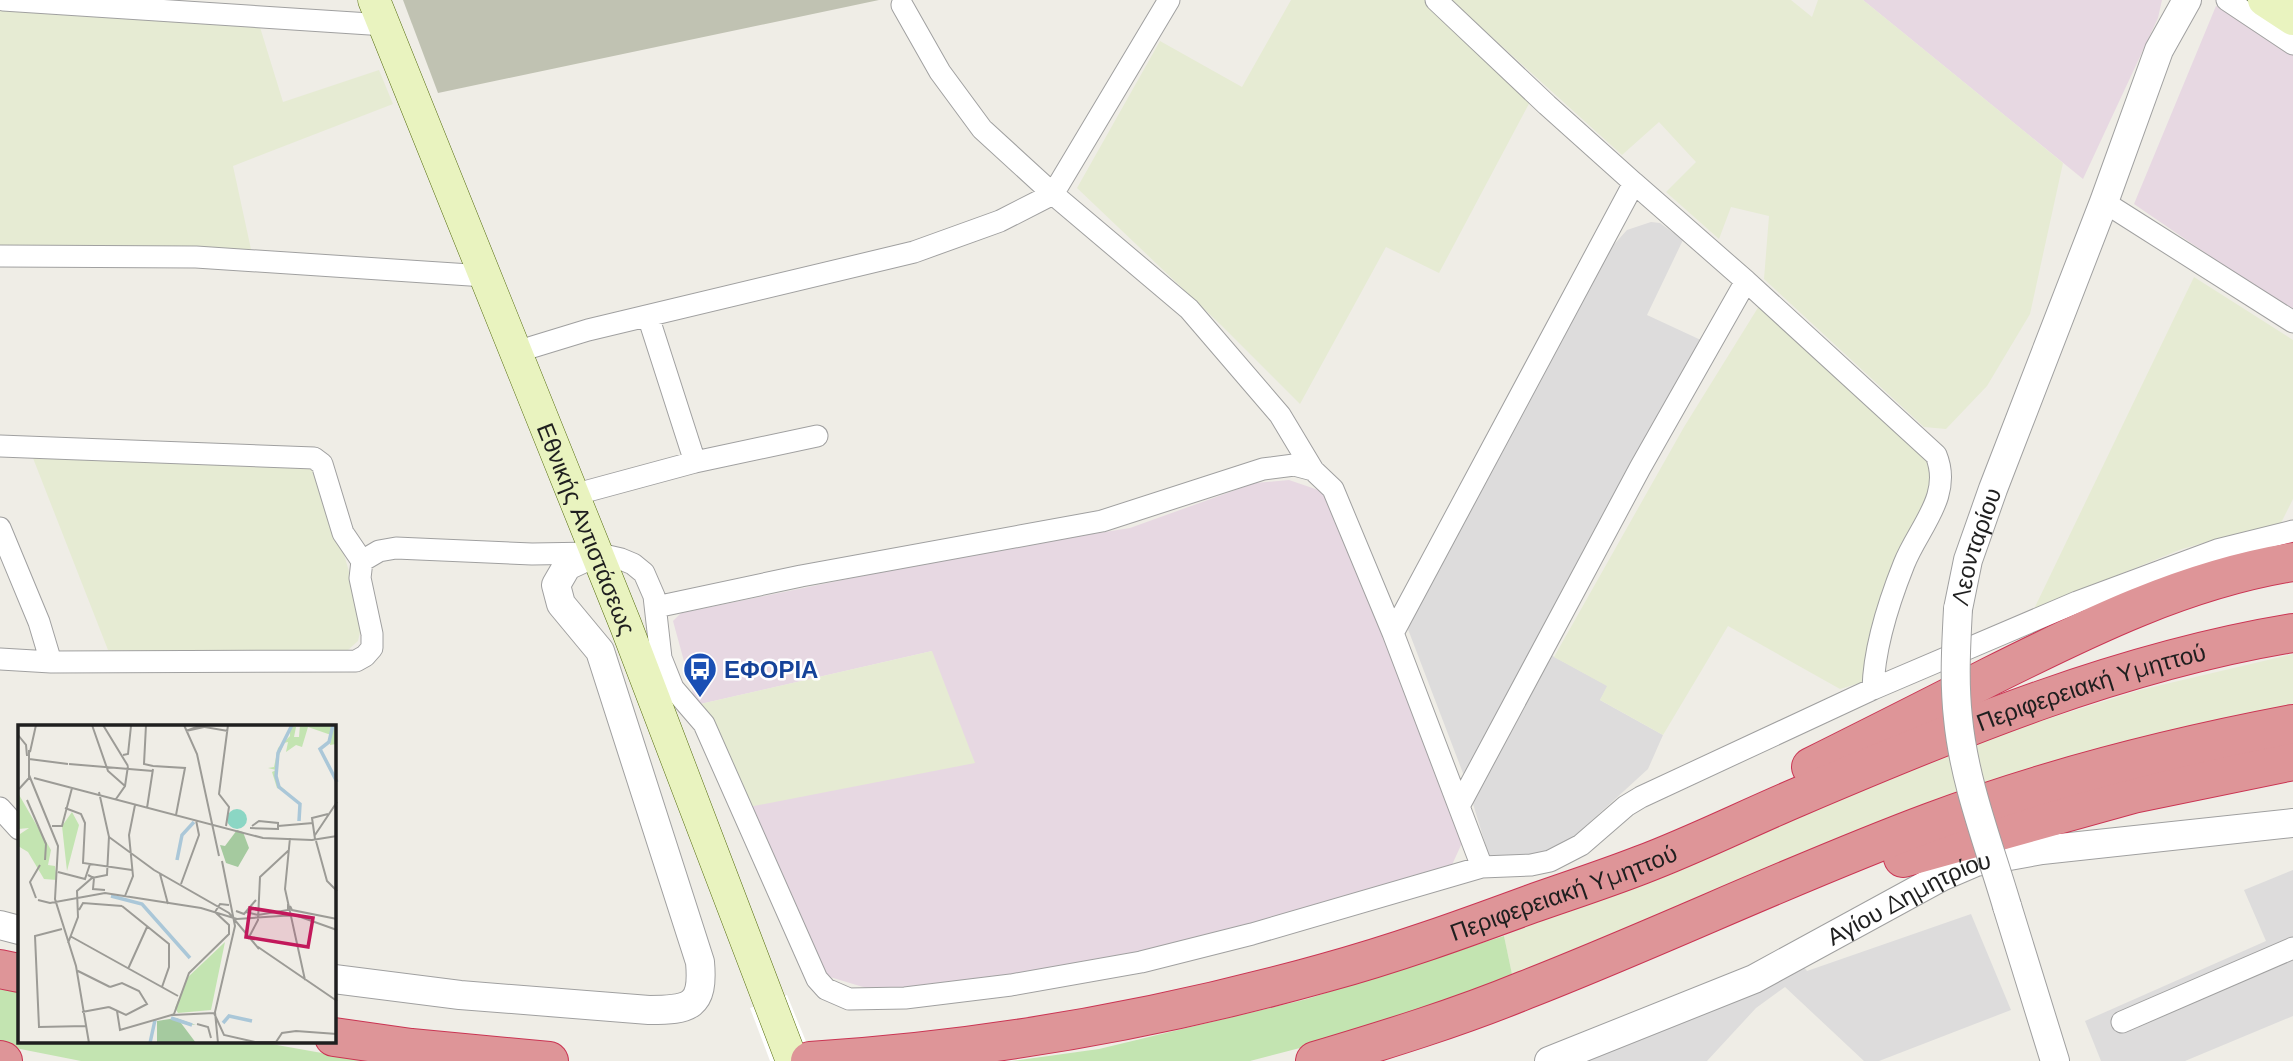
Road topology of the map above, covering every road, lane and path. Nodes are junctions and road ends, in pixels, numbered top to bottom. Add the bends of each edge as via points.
1 (3, 0) edge
2 (1169, 0) edge
3 (1436, 0) edge
4 (2168, 0) edge
5 (2187, 0) edge
6 (2227, 0) edge
7 (2264, 0) edge
8 (902, 5) dead end
9 (379, 13) edge
10 (2293, 19) edge
11 (2293, 44) edge
12 (2159, 50) junction
13 (1634, 183) junction
14 (1053, 194) junction
15 (2104, 202) junction
16 (0, 256) edge
17 (485, 276) junction
18 (1746, 281) junction
19 (648, 316) junction
20 (2293, 322) edge
21 (516, 352) junction
22 (817, 436) dead end
23 (0, 446) edge
24 (695, 462) junction
25 (1313, 470) junction
26 (573, 495) junction
27 (0, 528) edge
28 (2293, 531) edge
29 (595, 553) junction
30 (362, 561) junction
31 (2293, 562) edge
32 (656, 607) junction
33 (1393, 633) junction
34 (2293, 633) edge
35 (0, 659) edge
36 (51, 662) junction
37 (1872, 689) junction
38 (2293, 724) edge
39 (2293, 761) edge
40 (1459, 806) junction
41 (0, 808) edge
42 (2293, 823) edge
43 (18, 829) edge
44 (1482, 867) junction
45 (1514, 911) junction
46 (0, 925) edge
47 (18, 930) edge
48 (1654, 938) junction
49 (2293, 948) edge
50 (0, 969) edge
51 (18, 973) edge
52 (336, 979) edge
53 (2122, 1022) dead end
54 (336, 1037) edge
55 (549, 1061) edge
56 (792, 1061) edge
57 (810, 1061) edge
58 (1315, 1061) edge
59 (1549, 1061) edge
60 (2055, 1061) edge

1 - 9 street
2 - 14 street
3 - 13 street
4 - 12 street, Λεονταρίου
5 - 12 street, Λεονταρίου
6 - 11 street
7 - 10 main road
8 - 14 street via 940,72 982,129
9 - 17 main road, Εθνικής Αντιστάσεως
12 - 15 street, Λεονταρίου
13 - 18 street
13 - 33 street
14 - 19 street via 1000,221 924,249
14 - 25 street via 1189,309 1280,415
15 - 20 street
15 - 60 street, Λεονταρίου, bridge via 1989,501 1968,560 1958,609 1955,664 1966,770
16 - 17 street via 195,257
17 - 21 main road, Εθνικής Αντιστάσεως
18 - 37 street via 1926,444 1940,464 1938,499 1904,565 1873,662
18 - 40 street
19 - 21 street
19 - 24 street
21 - 26 main road, Εθνικής Αντιστάσεως
22 - 24 street
23 - 30 street via 314,458 322,464 343,533
24 - 26 street
25 - 32 street via 1294,465 1263,469 1102,521
25 - 33 street via 1333,489
26 - 29 main road, Εθνικής Αντιστάσεως
27 - 36 street
28 - 37 street via 2217,550 2143,576
29 - 30 street via 396,548
29 - 32 street via 621,559 644,573
29 - 52 street via 567,566 556,585 561,604 600,651 700,962 699,996 689,1005 649,1010 460,995
29 - 56 main road, Εθνικής Αντιστάσεως
30 - 36 street via 360,578 372,648 356,661
31 - 45 highway via 2182,590 2066,639
32 - 44 street via 661,658 673,688 704,724 817,979 826,989 849,999 905,998 1012,985 1141,962
33 - 40 street
34 - 45 highway, Περιφερειακή Υμηττού via 2154,664 1990,720 1642,865
35 - 36 street
37 - 44 street via 1641,797 1565,855 1531,865
38 - 48 highway via 2151,755 1944,817
39 - 48 highway via 2133,794 2008,827
40 - 44 street
41 - 43 street
42 - 59 street, Αγίου Δημητρίου via 2042,849 1976,862 1754,979
45 - 57 highway, Περιφερειακή Υμηττού via 1326,973 1134,1019 974,1046
46 - 47 street
48 - 58 highway via 1523,992
49 - 53 street
50 - 51 highway
54 - 55 highway

